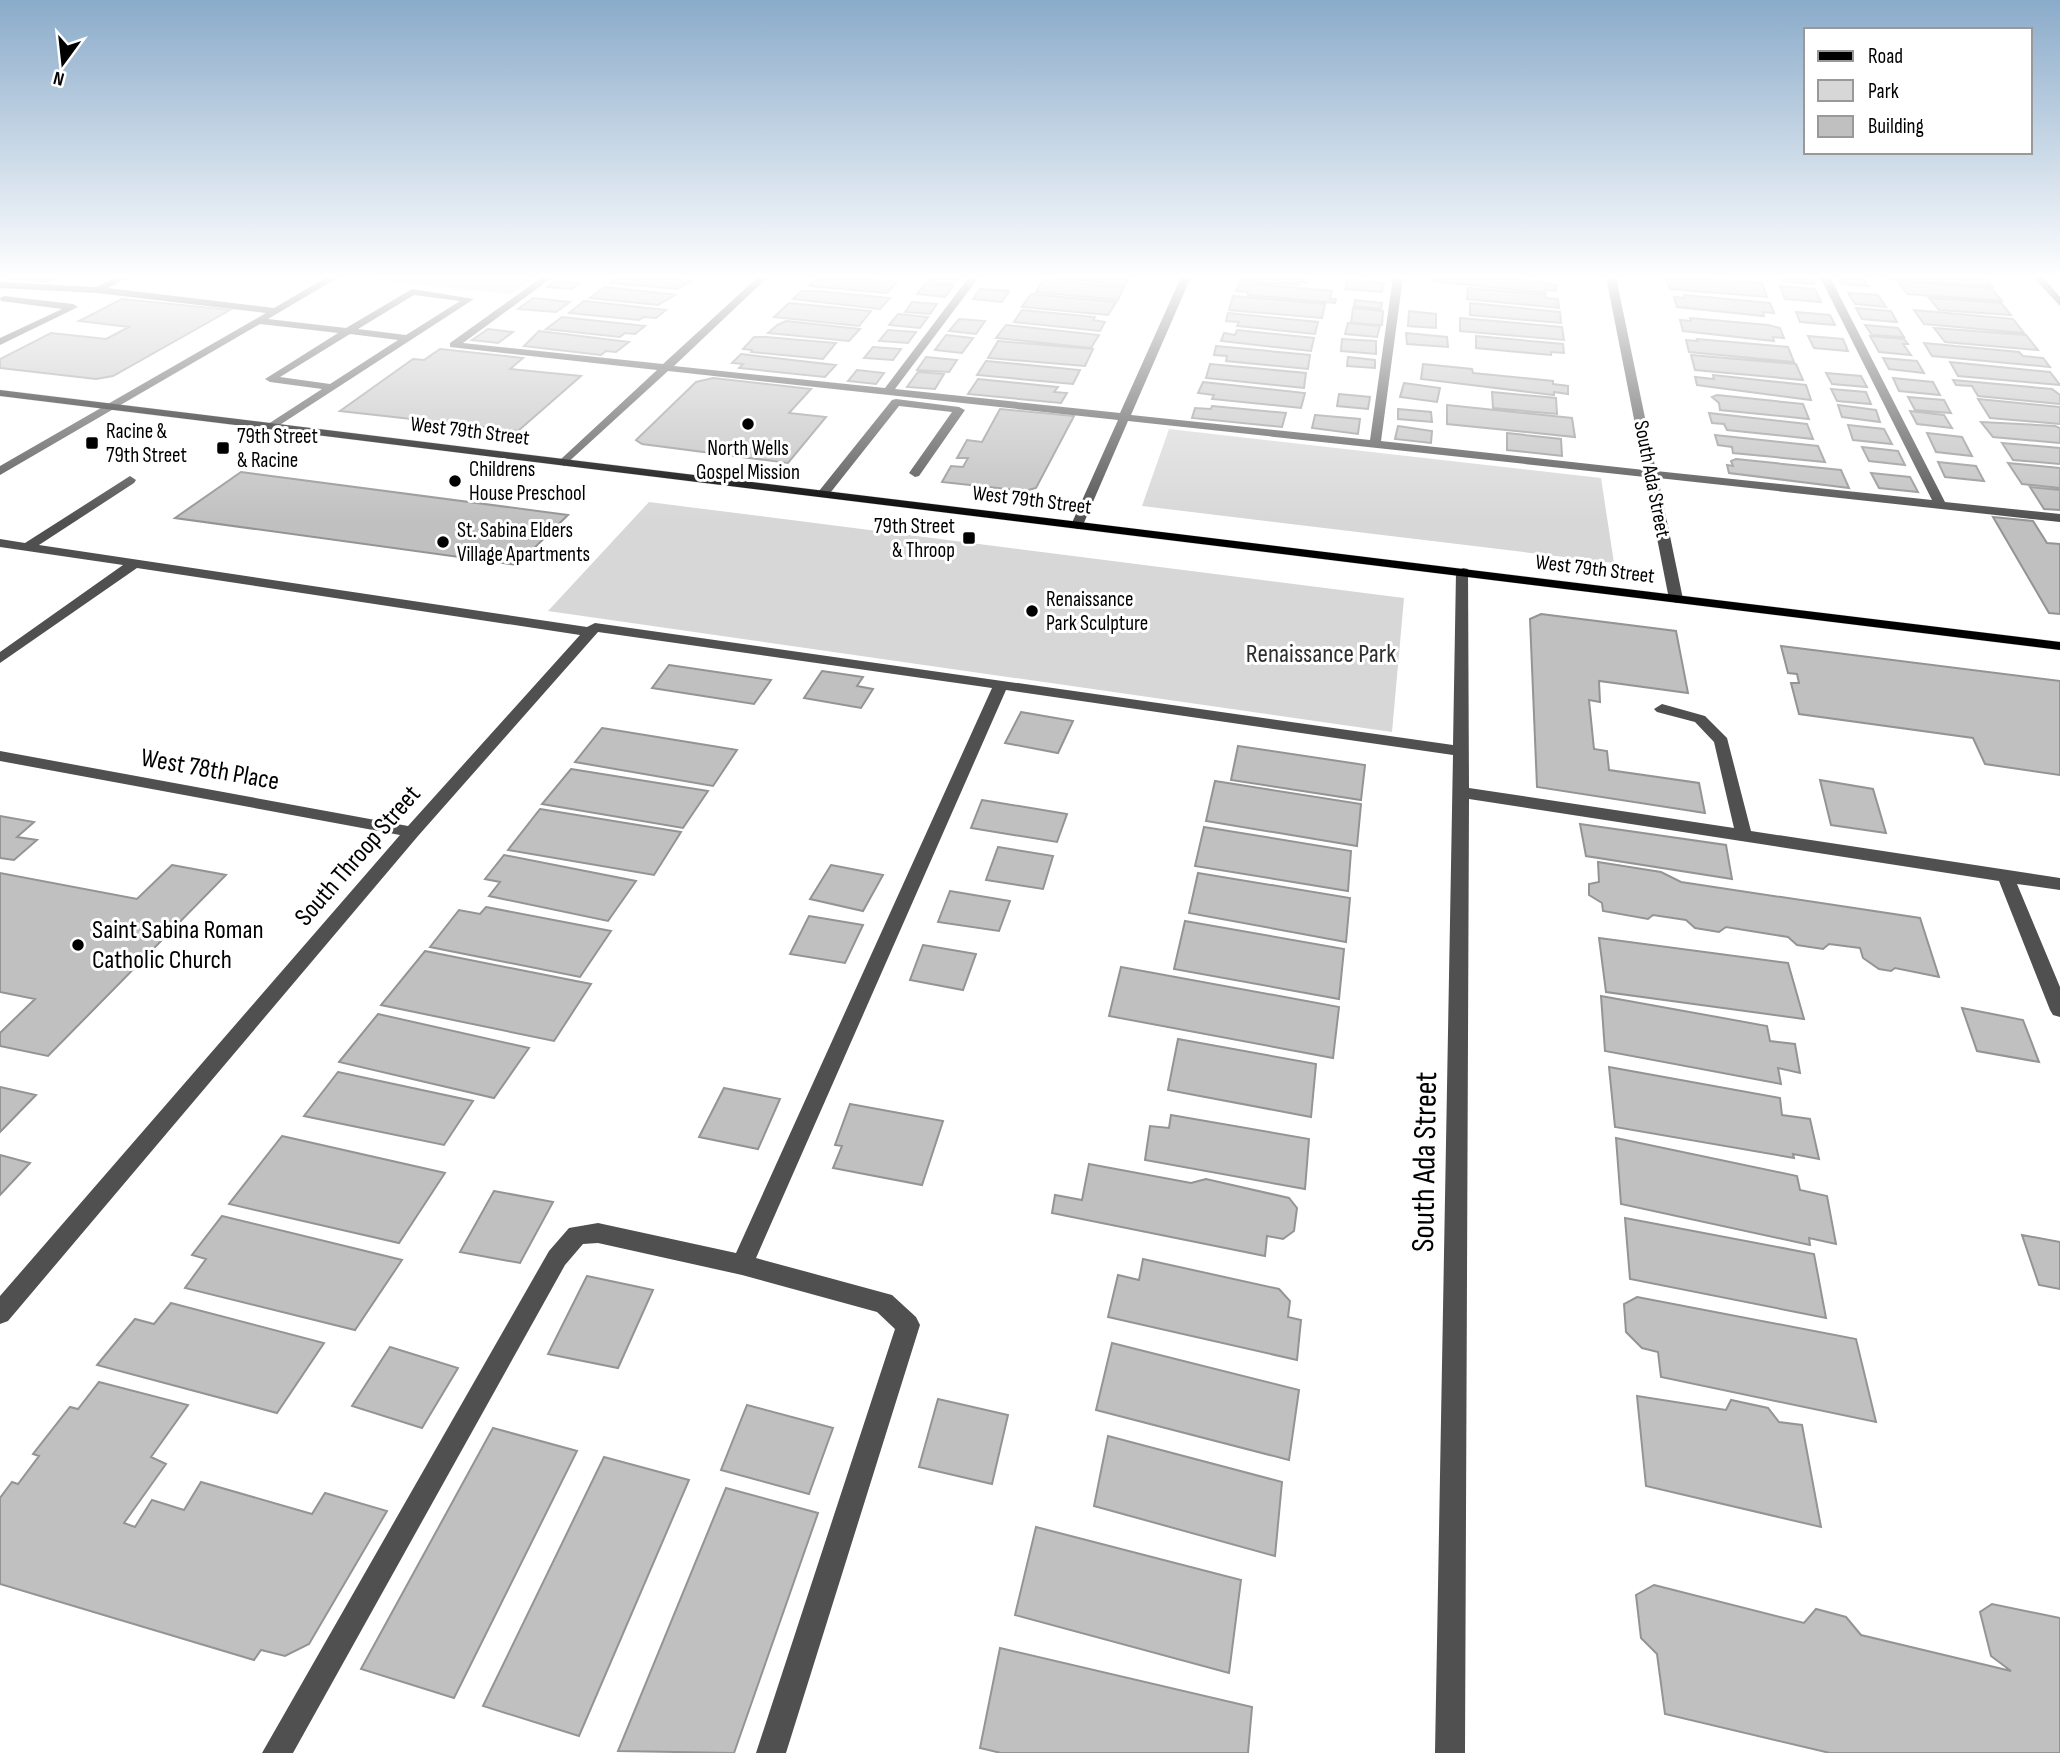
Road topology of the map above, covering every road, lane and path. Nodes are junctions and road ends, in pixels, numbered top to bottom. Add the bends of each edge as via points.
1 (194, 359) edge
2 (302, 359) edge
3 (375, 359) edge
4 (581, 359) edge
5 (676, 359) edge
6 (912, 359) edge
7 (1150, 359) edge
8 (1387, 359) edge
9 (1628, 359) edge
10 (1866, 359) edge
11 (666, 368) junction
12 (332, 387) junction
13 (888, 391) junction
14 (0, 393) edge
15 (112, 407) junction
16 (1124, 417) junction
17 (271, 426) junction
18 (1375, 444) junction
19 (564, 462) junction
20 (0, 471) edge
21 (915, 473) dead end
22 (1651, 474) junction
23 (130, 480) dead end
24 (823, 494) junction
25 (1940, 505) junction
26 (2060, 518) edge
27 (1077, 525) junction
28 (0, 543) edge
29 (27, 547) junction
30 (135, 563) junction
31 (1463, 572) junction
32 (1676, 598) junction
33 (592, 629) junction
34 (2060, 646) edge
35 (0, 659) edge
36 (1000, 685) junction
37 (1662, 709) dead end
38 (1460, 751) junction
39 (0, 756) edge
40 (1460, 792) junction
41 (412, 832) junction
42 (1744, 836) junction
43 (2005, 876) junction
44 (2060, 884) edge
45 (2060, 1010) edge
46 (742, 1265) junction
47 (0, 1313) edge
48 (277, 1753) edge
49 (771, 1753) edge
50 (1450, 1753) edge

1 - 15 street
2 - 12 street via 270,379
3 - 12 street
4 - 11 street
5 - 11 street
6 - 13 street
7 - 16 street
8 - 18 street
9 - 22 street, South Ada Street
10 - 25 street
11 - 13 street
11 - 19 street
12 - 17 street
13 - 16 street
14 - 15 main road, West 79th Street
15 - 17 main road, West 79th Street
15 - 20 street
16 - 18 street
16 - 27 street
17 - 19 main road, West 79th Street
18 - 22 street
19 - 24 main road, West 79th Street
21 - 24 street via 959,410 896,402
22 - 25 street
22 - 32 street, South Ada Street
23 - 29 street
24 - 27 main road, West 79th Street
25 - 26 street
27 - 31 main road, West 79th Street
28 - 29 street
29 - 30 street
30 - 33 street
30 - 35 street
31 - 32 main road, West 79th Street
31 - 38 street, South Ada Street
32 - 34 main road, West 79th Street
33 - 36 street
33 - 41 street, South Throop Street
36 - 38 street
36 - 46 street
37 - 42 street via 1700,719 1721,741
38 - 40 street, South Ada Street
39 - 41 street, West 78th Place
40 - 42 street
40 - 50 street, South Ada Street
41 - 47 street, South Throop Street
42 - 43 street
43 - 44 street
43 - 45 street
46 - 48 street via 598,1233 577,1235 557,1258
46 - 49 street via 884,1303 908,1325

